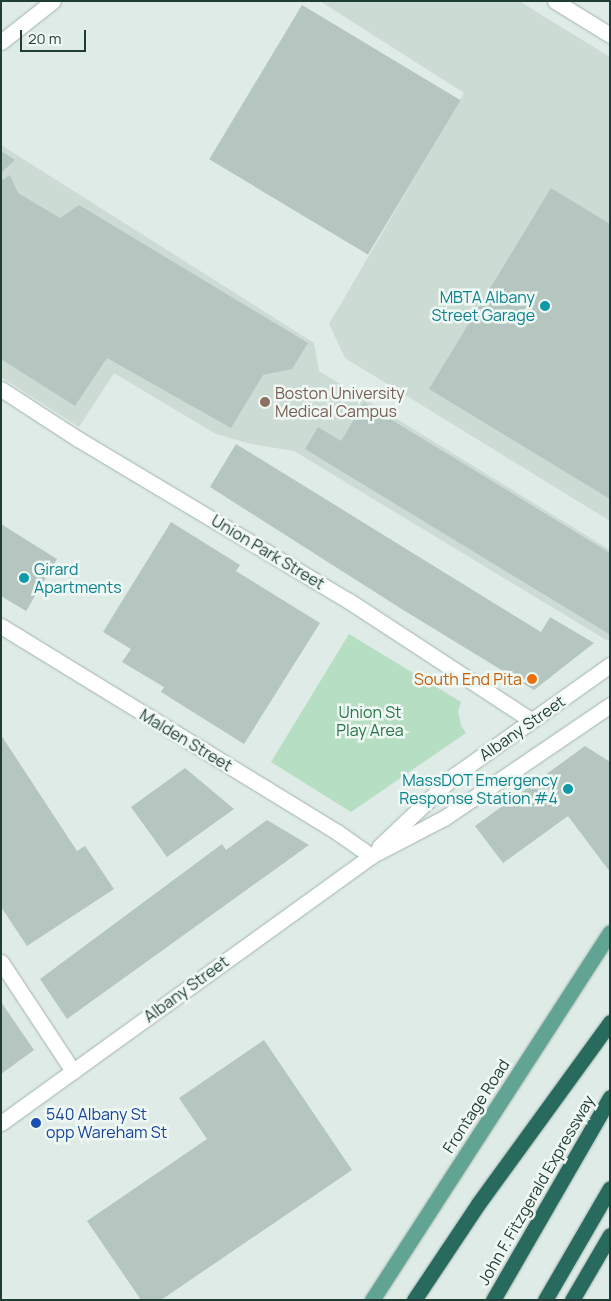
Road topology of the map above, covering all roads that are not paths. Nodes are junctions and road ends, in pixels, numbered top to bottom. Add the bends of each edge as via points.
1 (53, 1) edge
2 (555, 1) edge
3 (610, 35) edge
4 (1, 42) edge
5 (1, 389) edge
6 (1, 626) edge
7 (610, 665) edge
8 (610, 705) edge
9 (531, 720) junction
10 (371, 856) junction
11 (610, 932) edge
12 (1, 962) edge
13 (610, 1022) edge
14 (73, 1071) junction
15 (610, 1097) edge
16 (1, 1123) edge
17 (610, 1188) edge
18 (610, 1235) edge
19 (372, 1300) edge
20 (414, 1300) edge
21 (493, 1300) edge
22 (545, 1300) edge
23 (572, 1300) edge

1 - 4 main road
2 - 3 main road
5 - 9 main road, Union Park Street via 78,439 348,601
6 - 10 main road, Malden Street
7 - 9 main road, Albany Street
8 - 10 main road, Albany Street via 444,818
9 - 10 main road, Albany Street via 455,775
10 - 14 main road, Albany Street
11 - 19 main road, Frontage Road
12 - 14 main road
13 - 20 highway via 478,1204
14 - 16 main road, Albany Street
15 - 21 highway, John F. Fitzgerald Expressway
17 - 22 highway
18 - 23 highway

